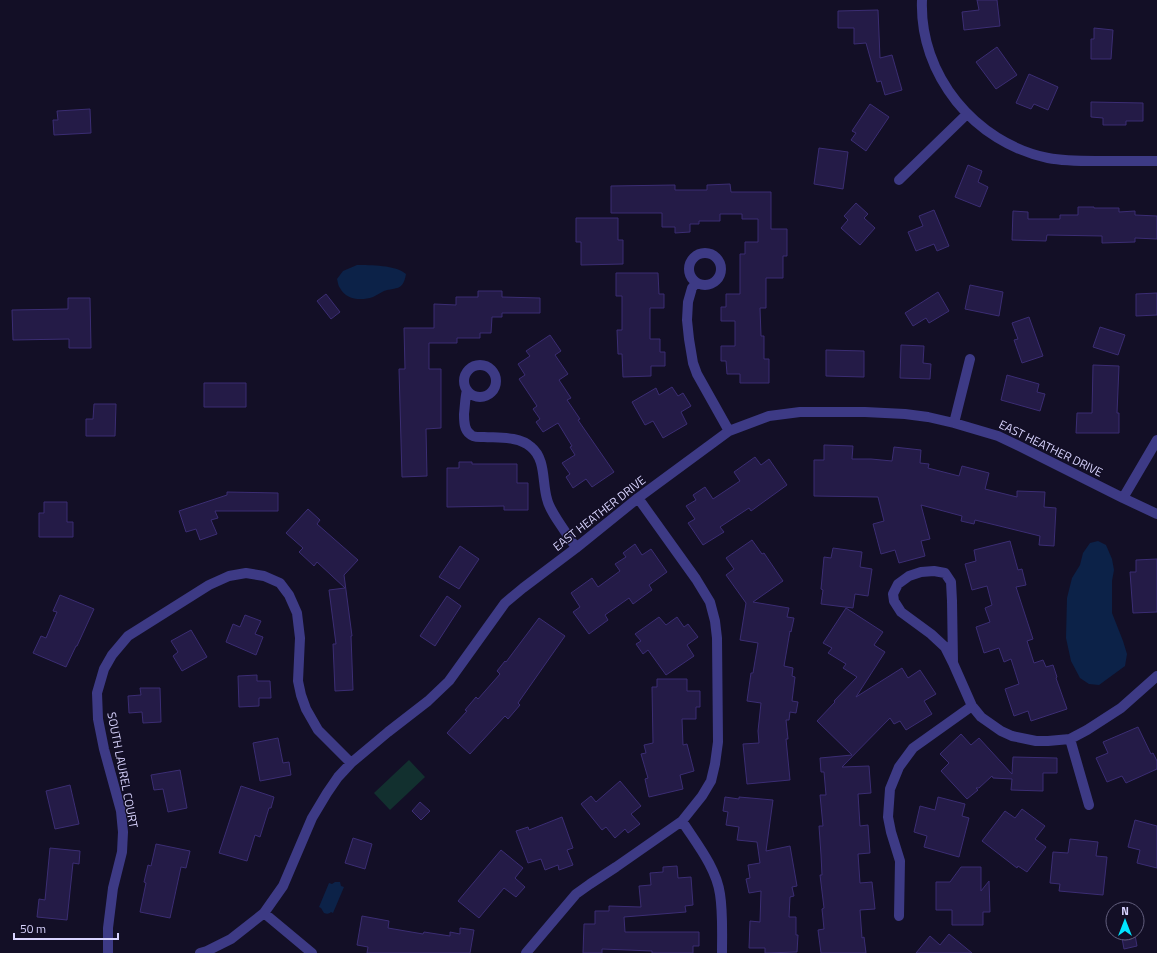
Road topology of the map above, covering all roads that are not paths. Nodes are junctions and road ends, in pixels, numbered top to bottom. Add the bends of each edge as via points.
1 (922, 0) edge
2 (967, 114) junction
3 (1157, 161) edge
4 (899, 180) dead end
5 (696, 283) dead end
6 (970, 359) dead end
7 (467, 390) dead end
8 (954, 423) junction
9 (729, 431) junction
10 (1157, 440) edge
11 (638, 498) junction
12 (1123, 498) junction
13 (1157, 514) edge
14 (576, 548) junction
15 (953, 663) junction
16 (1157, 676) edge
17 (972, 706) junction
18 (1070, 739) junction
19 (351, 763) junction
20 (1089, 805) dead end
21 (682, 821) junction
22 (264, 913) junction
23 (900, 916) dead end
24 (108, 953) edge
25 (200, 953) edge
26 (312, 953) edge
27 (526, 953) edge
28 (722, 953) edge

1 - 2 street via 922,23 930,53 945,86
2 - 3 street via 995,136 1035,155 1068,161
2 - 4 street
5 - 9 street via 688,302 687,320 693,363
6 - 8 street
7 - 14 street via 464,422 470,434 475,437 520,441 532,447 542,466 549,506
8 - 9 street, EAST HEATHER DRIVE via 905,414 800,412 769,416
8 - 12 street, EAST HEATHER DRIVE via 1004,439
9 - 11 street, EAST HEATHER DRIVE
10 - 12 street
11 - 14 street, EAST HEATHER DRIVE
11 - 21 street via 696,579 710,602 715,621 718,742 715,764 711,781
12 - 13 street, EAST HEATHER DRIVE
14 - 19 street, EAST HEATHER DRIVE via 505,603 449,681
15 - 15 street via 945,647 901,612 894,600 893,594 898,584 909,576 934,571 945,573 951,582
15 - 17 street
16 - 18 street via 1121,708
17 - 18 street via 991,725 1012,736 1036,741
17 - 23 street via 913,748 899,767 890,789 888,817 900,861
18 - 20 street
19 - 22 street, EAST HEATHER DRIVE via 327,793 312,818 283,886
19 - 24 street, SOUTH LAUREL COURT via 318,730 306,709 298,681 300,638 297,613 289,595 280,584 264,576 246,573 229,576 202,589 128,636 104,669 97,694 98,719 121,811 123,832 122,852 113,888 108,928
21 - 27 street via 576,894
21 - 28 street via 705,856 718,887
22 - 25 street, EAST HEATHER DRIVE via 231,939
22 - 26 street

